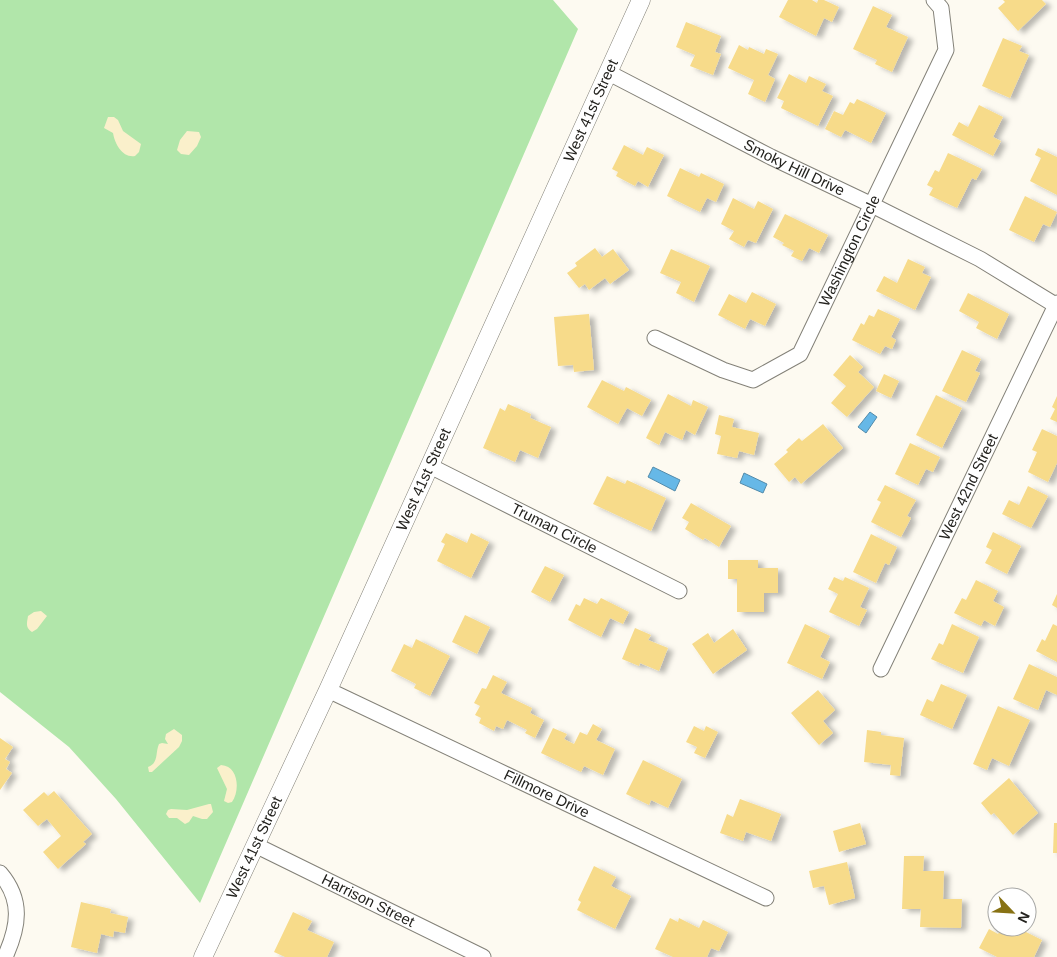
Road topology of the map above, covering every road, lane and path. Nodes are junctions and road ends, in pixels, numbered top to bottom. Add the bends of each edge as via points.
1 (641, 0) edge
2 (934, 0) edge
3 (609, 73) junction
4 (872, 205) junction
5 (1057, 305) edge
6 (655, 338) dead end
7 (430, 466) junction
8 (680, 590) dead end
9 (881, 669) dead end
10 (328, 690) junction
11 (255, 845) junction
12 (0, 873) edge
13 (766, 898) dead end
14 (5, 957) edge
15 (203, 957) edge
16 (483, 957) edge

1 - 3 street, West 41st Street
2 - 4 street, Washington Circle via 941,8 946,50
3 - 4 street, Smoky Hill Drive via 770,157
3 - 7 street, West 41st Street
4 - 5 street, Smoky Hill Drive via 980,259
4 - 6 street, Washington Circle via 800,354 753,380 723,370
5 - 9 street, West 42nd Street
7 - 8 street, Truman Circle
7 - 10 street, West 41st Street
10 - 11 street, West 41st Street
10 - 13 street, Fillmore Drive
11 - 15 street, West 41st Street
11 - 16 street, Harrison Street
12 - 14 street via 14,894 17,922

